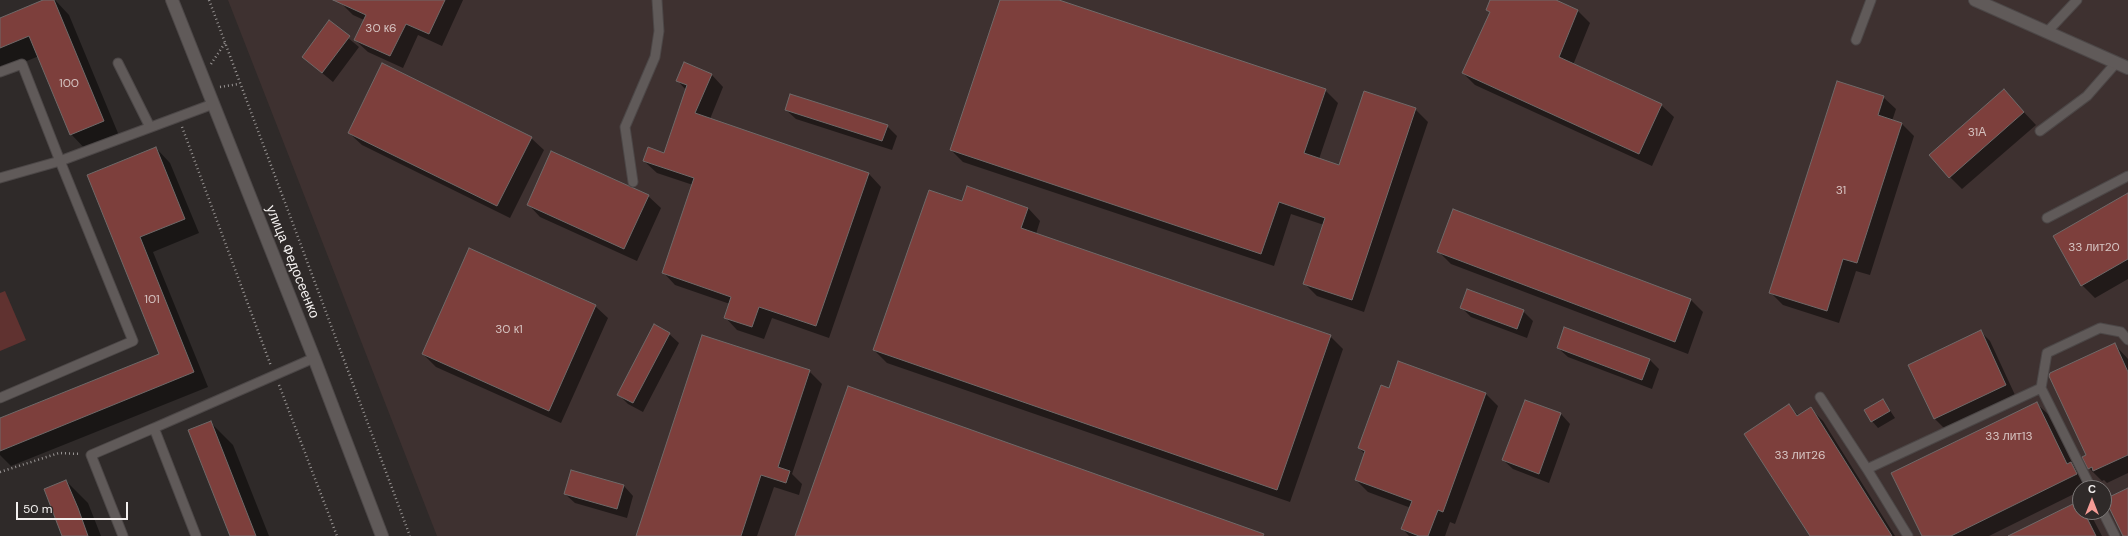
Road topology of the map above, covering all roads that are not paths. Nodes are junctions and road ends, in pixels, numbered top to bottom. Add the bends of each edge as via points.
1 (172, 0) edge
2 (657, 0) edge
3 (1871, 0) edge
4 (1975, 0) edge
5 (2077, 0) edge
6 (2047, 32) junction
7 (1856, 40) dead end
8 (118, 63) dead end
9 (2116, 63) junction
10 (2128, 68) edge
11 (0, 72) edge
12 (213, 104) junction
13 (150, 127) junction
14 (2040, 131) dead end
15 (60, 161) junction
16 (2128, 176) edge
17 (0, 178) edge
18 (633, 182) dead end
19 (2047, 218) dead end
20 (2128, 340) edge
21 (314, 358) junction
22 (2041, 388) junction
23 (1820, 397) dead end
24 (0, 398) edge
25 (154, 428) junction
26 (1867, 469) junction
27 (2087, 480) edge
28 (2107, 520) edge
29 (123, 536) edge
30 (196, 536) edge
31 (382, 536) edge
32 (1908, 536) edge
33 (2115, 536) edge

1 - 12 street, улица Федосеенко
2 - 18 lane via 659,31 655,57 625,128
3 - 7 lane
4 - 6 street
5 - 6 lane
6 - 9 street
8 - 13 lane
9 - 10 street
9 - 14 lane via 2087,96
11 - 15 lane via 22,64
12 - 13 lane
12 - 21 street, улица Федосеенко
13 - 15 lane
15 - 17 lane
15 - 24 lane via 133,341
16 - 19 lane
20 - 22 lane via 2122,332 2100,328 2047,353
21 - 25 lane
21 - 31 street, улица Федосеенко
22 - 26 lane
22 - 27 lane
23 - 26 lane
25 - 29 lane via 91,455
25 - 30 lane
26 - 32 lane
28 - 33 lane

